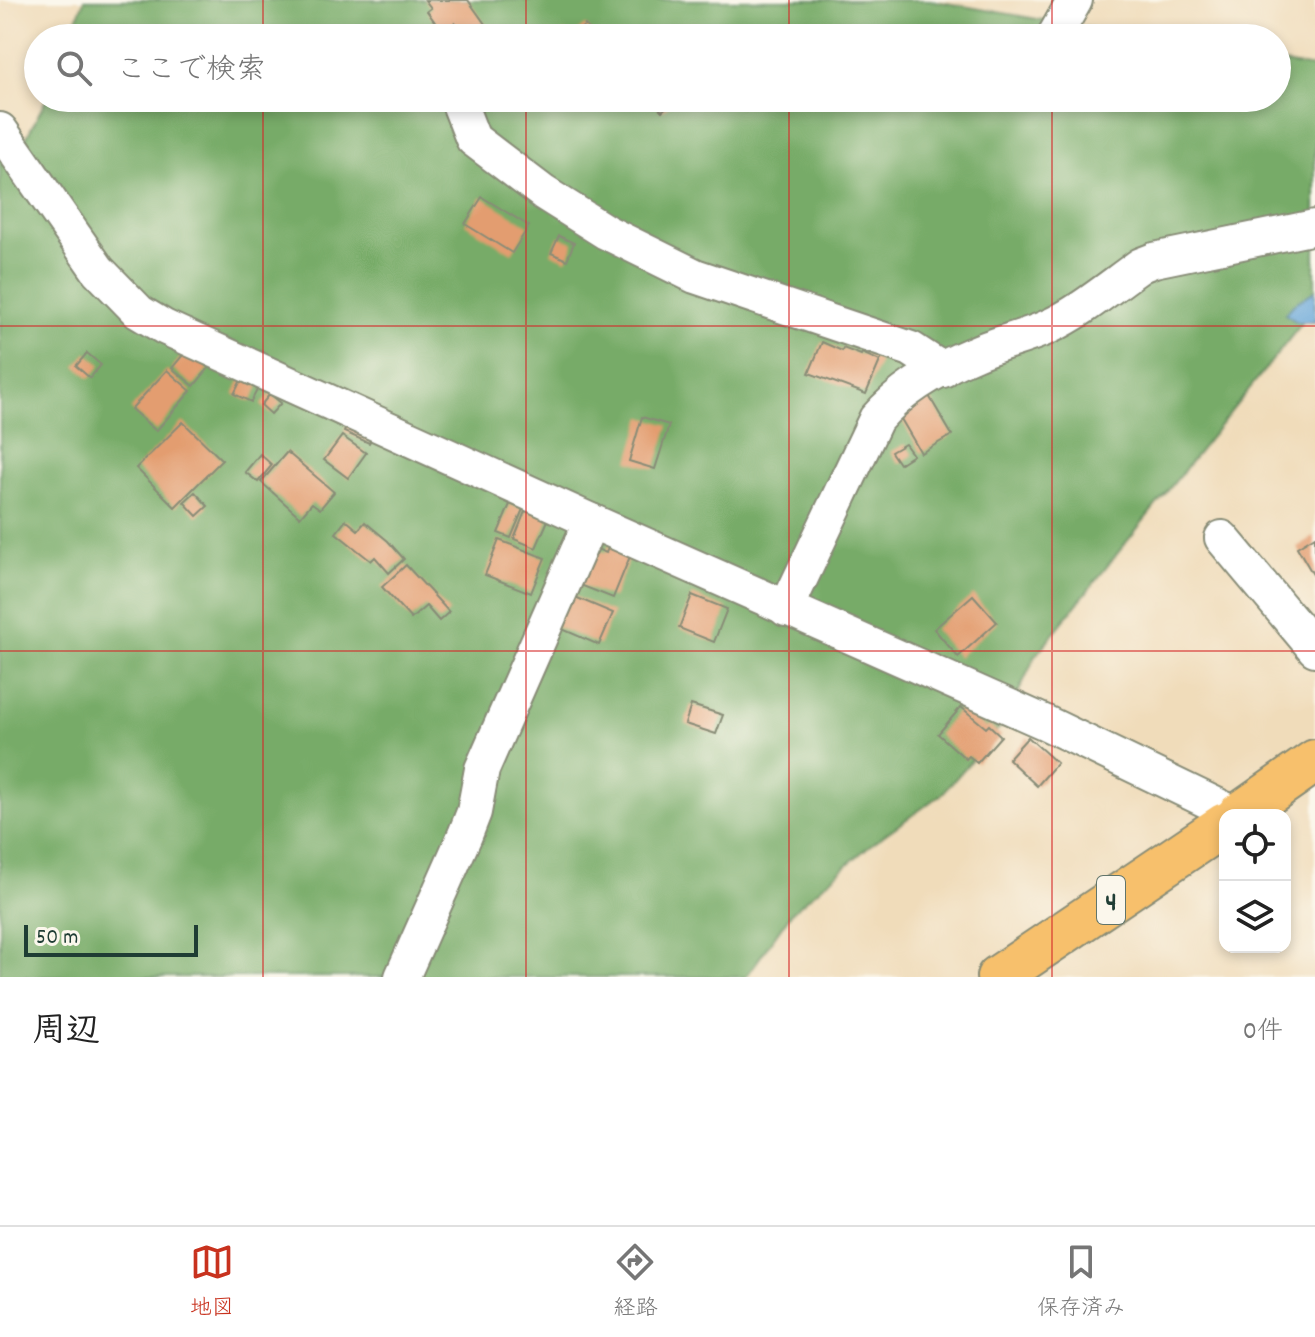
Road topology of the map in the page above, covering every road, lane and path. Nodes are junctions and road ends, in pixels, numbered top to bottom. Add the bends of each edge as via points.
1 (1075, 0) edge
2 (1061, 24) edge
3 (462, 112) edge
4 (0, 130) edge
5 (1315, 227) edge
6 (943, 370) junction
7 (591, 521) junction
8 (1222, 538) dead end
9 (786, 609) junction
10 (1315, 649) edge
11 (1315, 761) edge
12 (1225, 809) edge
13 (1247, 809) edge
14 (1219, 828) edge
15 (402, 977) edge
16 (998, 977) edge

1 - 2 street
3 - 6 street via 473,139 606,232 695,276 911,349
4 - 7 street via 98,270 139,312 219,354
5 - 6 street via 1154,260 1048,327
6 - 9 street via 894,398 876,419
7 - 9 street
7 - 15 street via 482,769 474,812
8 - 10 street
9 - 12 street via 1044,722
11 - 13 main road
14 - 16 main road, 4

